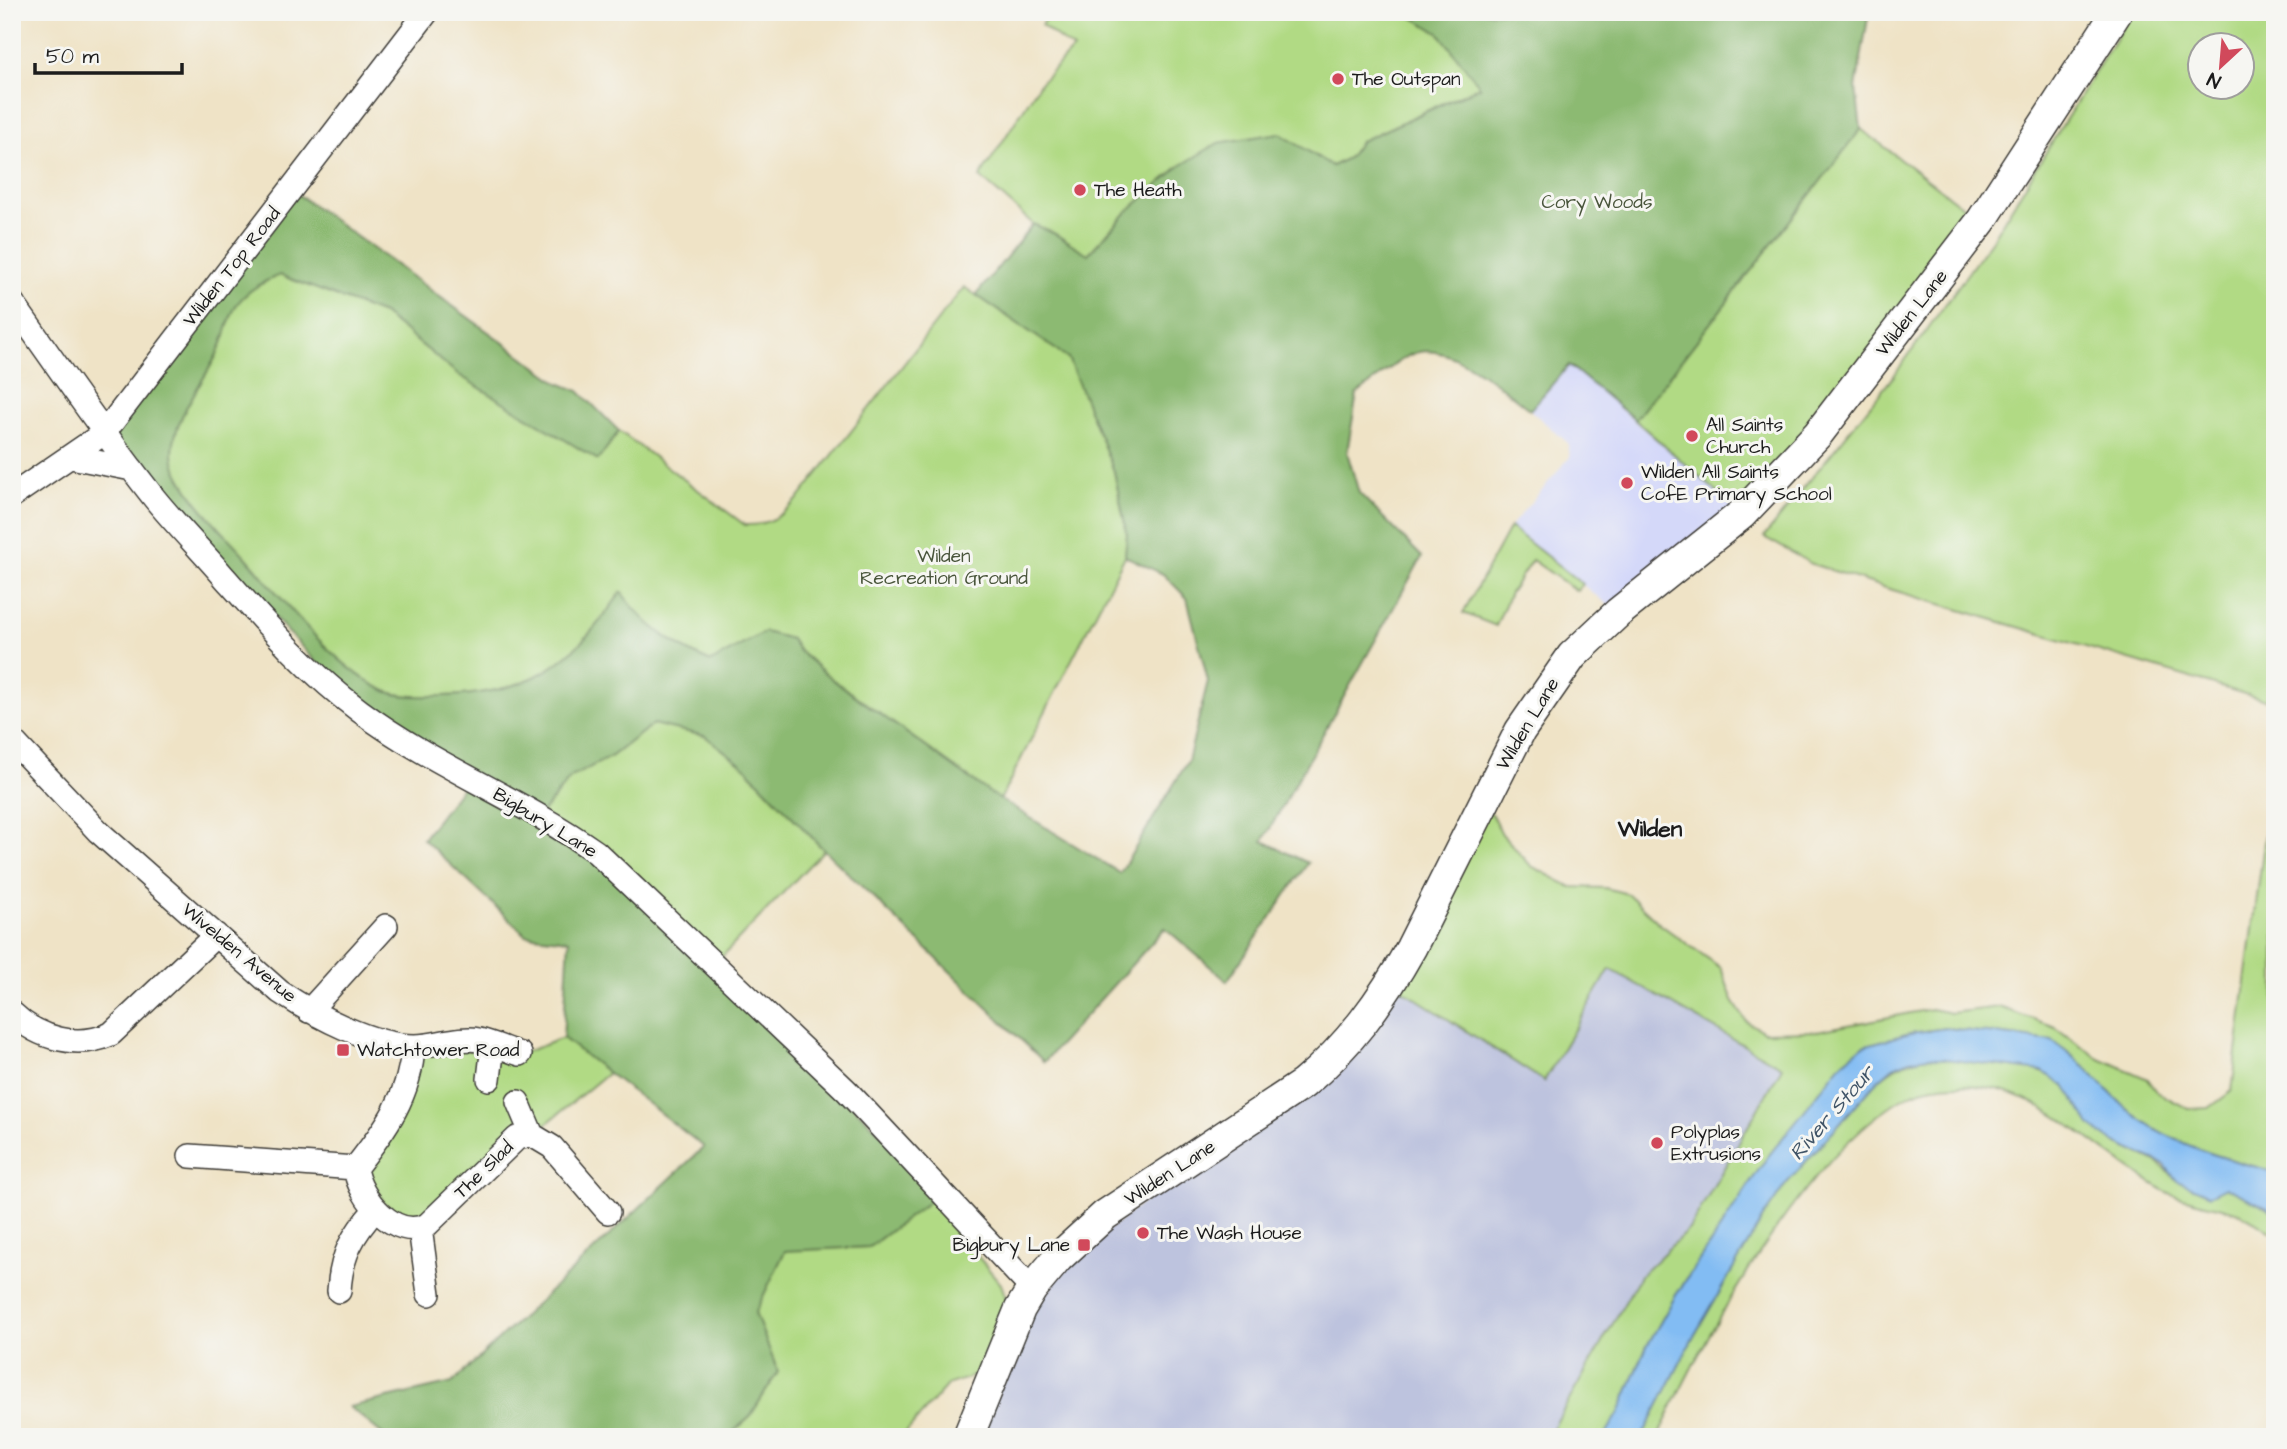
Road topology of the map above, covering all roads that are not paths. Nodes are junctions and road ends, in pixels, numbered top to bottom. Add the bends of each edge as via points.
1 (427, 12) edge
2 (2118, 12) edge
3 (12, 302) edge
4 (104, 433) junction
5 (71, 457) junction
6 (132, 469) junction
7 (12, 496) edge
8 (12, 740) edge
9 (386, 926) dead end
10 (216, 935) junction
11 (309, 1011) junction
12 (12, 1013) edge
13 (494, 1045) junction
14 (413, 1046) junction
15 (520, 1054) dead end
16 (489, 1079) dead end
17 (518, 1101) dead end
18 (532, 1135) junction
19 (190, 1156) dead end
20 (355, 1168) junction
21 (376, 1209) junction
22 (608, 1212) dead end
23 (419, 1228) junction
24 (1032, 1289) junction
25 (339, 1291) dead end
26 (429, 1294) dead end
27 (968, 1437) edge

1 - 4 street, Wilden Top Road
2 - 24 street, Wilden Lane via 1982,220 1818,434 1742,514 1593,634 1547,689 1514,743 1392,983 1352,1038 1303,1084 1105,1215
3 - 4 street, Bigbury Lane
4 - 5 street, Wilden Top Road
4 - 6 street, Bigbury Lane
5 - 6 street
5 - 7 street, Wilden Top Road
6 - 24 street, Bigbury Lane via 251,607 340,695 437,762 569,833 634,884 677,932 847,1091
8 - 10 street, Wivelden Avenue via 99,832
9 - 11 street
10 - 11 street, Wivelden Avenue via 280,992
10 - 12 street via 111,1034 94,1042 51,1037
11 - 14 street, Wivelden Avenue via 367,1035
13 - 14 street, Wivelden Avenue via 477,1040
13 - 15 street, Wivelden Avenue
13 - 16 street
14 - 20 street via 405,1093 382,1135
17 - 18 street
18 - 22 street, The Slad via 552,1147
18 - 23 street, The Slad via 517,1138
19 - 20 street
20 - 21 street via 357,1184
21 - 23 street via 401,1226
21 - 25 street via 348,1245
23 - 26 street
24 - 27 street, Wilden Lane via 1007,1336

